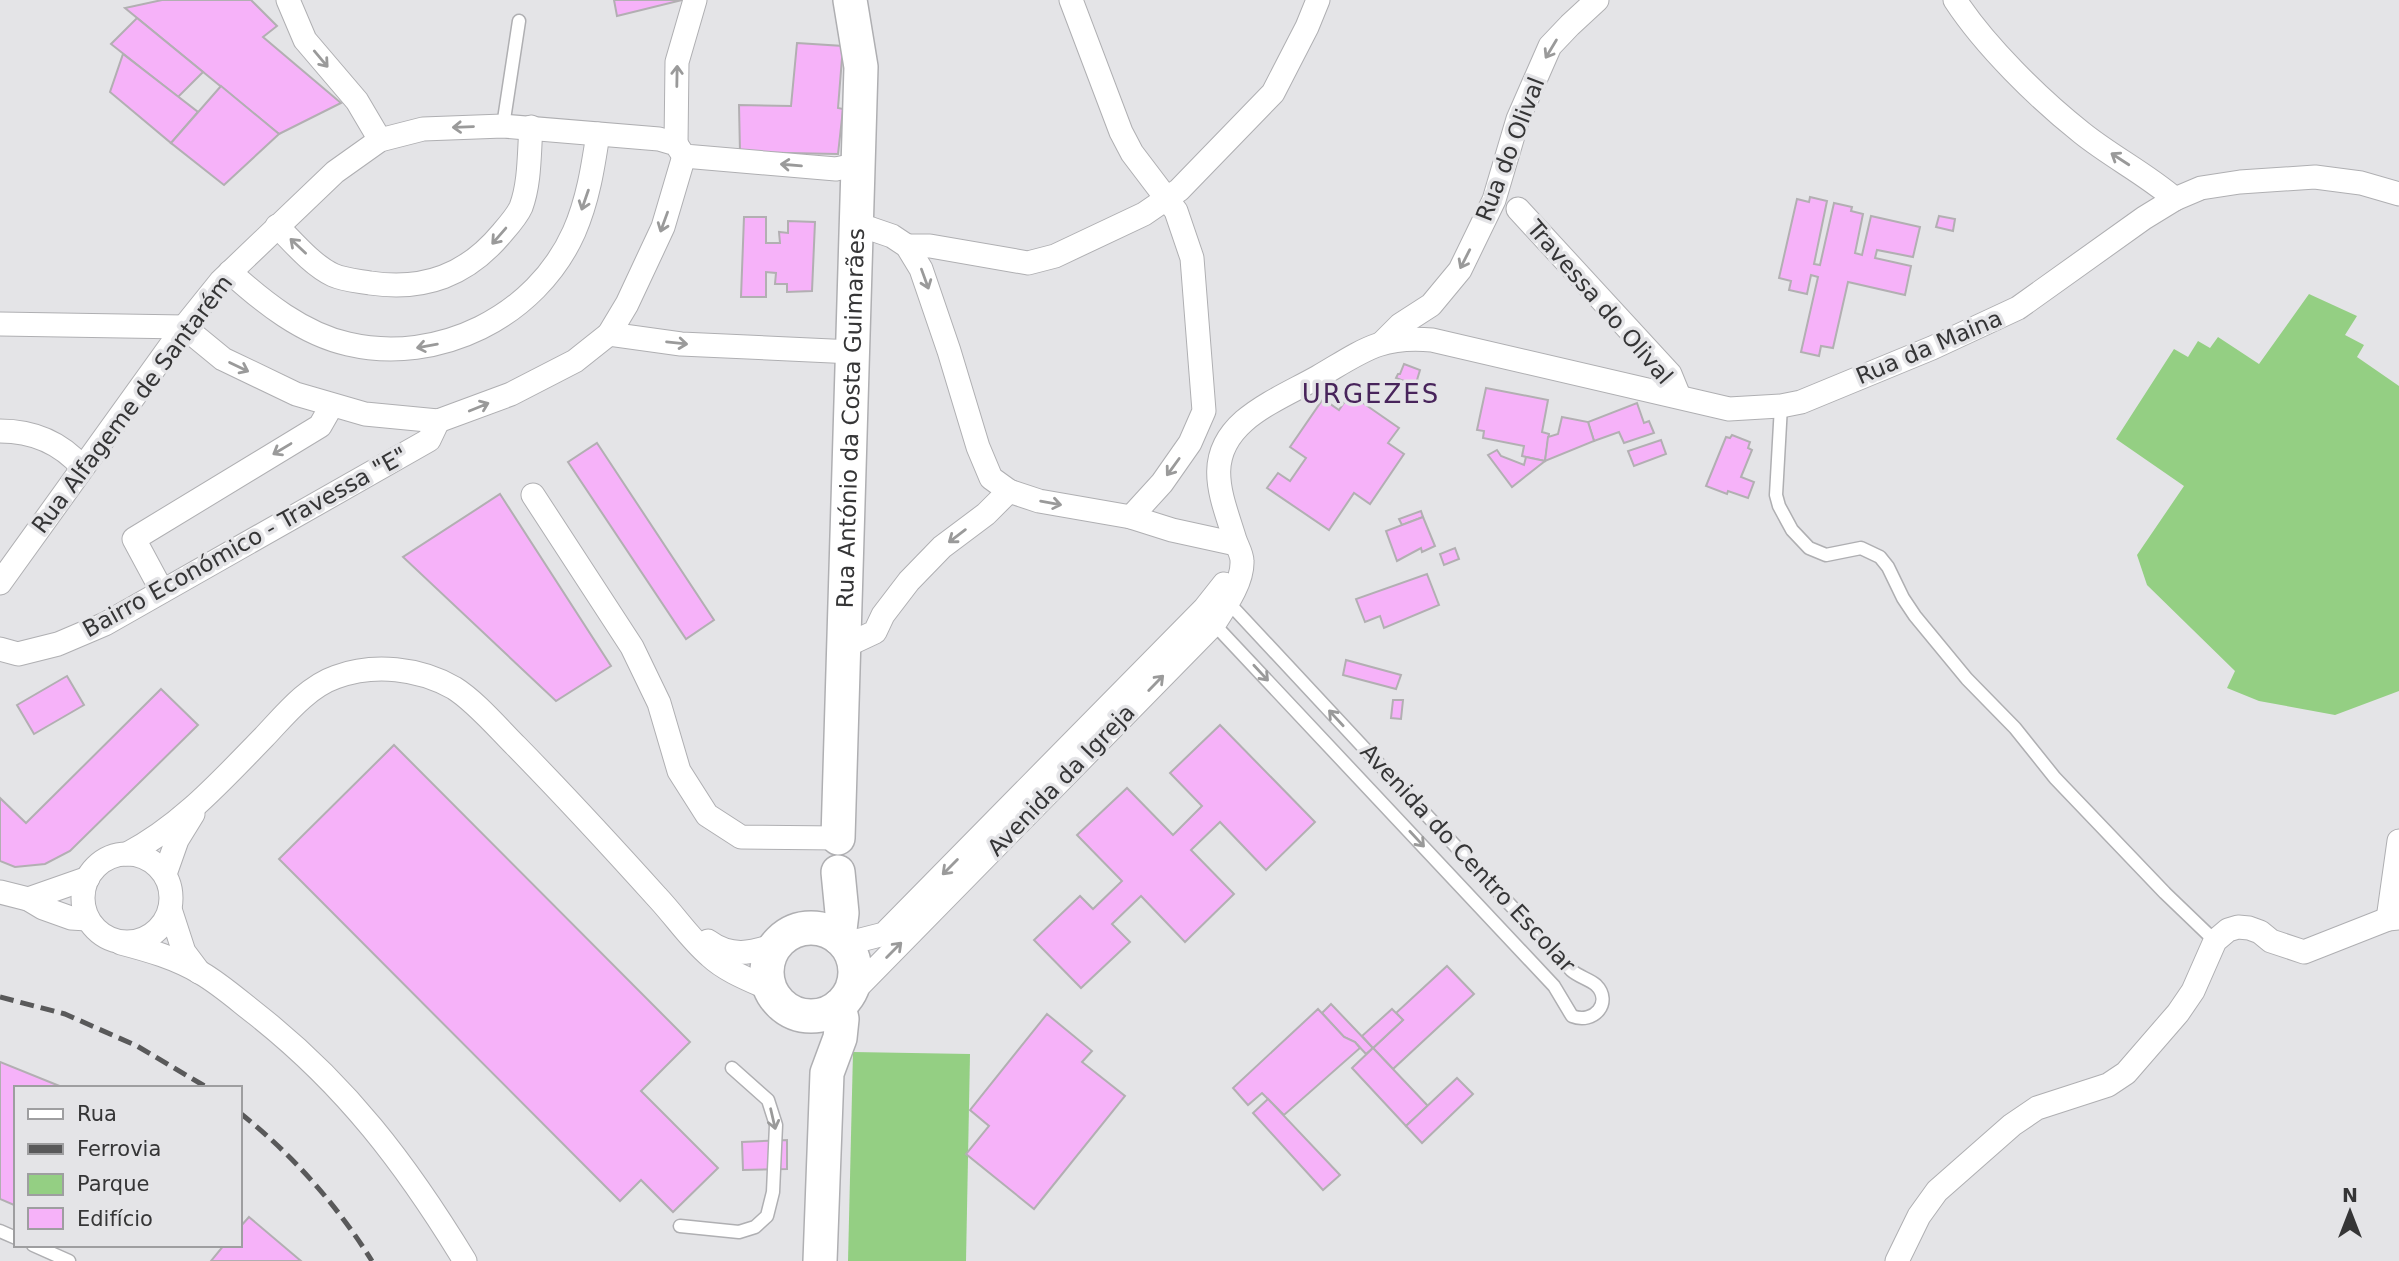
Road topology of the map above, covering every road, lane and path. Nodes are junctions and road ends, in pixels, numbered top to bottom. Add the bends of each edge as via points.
1 (288, 0) edge
2 (695, 0) edge
3 (850, 0) edge
4 (1071, 0) edge
5 (1318, 0) edge
6 (1597, 0) edge
7 (1955, 0) edge
8 (519, 21) dead end
9 (503, 126) junction
10 (531, 127) junction
11 (598, 134) junction
12 (380, 140) junction
13 (680, 150) junction
14 (859, 164) junction
15 (2399, 194) edge
16 (1169, 199) junction
17 (2175, 199) junction
18 (1518, 209) dead end
19 (857, 224) junction
20 (277, 226) junction
21 (907, 246) junction
22 (230, 272) junction
23 (1431, 305) junction
24 (0, 324) edge
25 (184, 327) junction
26 (609, 334) junction
27 (1432, 340) junction
28 (1383, 342) junction
29 (853, 352) junction
30 (1679, 396) junction
31 (332, 405) junction
32 (1781, 406) junction
33 (1204, 411) junction
34 (438, 421) junction
35 (0, 431) edge
36 (1234, 432) junction
37 (82, 467) junction
38 (1219, 472) joint
39 (1009, 491) junction
40 (533, 495) dead end
41 (1131, 517) junction
42 (1236, 544) junction
43 (0, 583) edge
44 (162, 591) junction
45 (1228, 602) junction
46 (1214, 624) junction
47 (843, 647) junction
48 (0, 649) edge
49 (200, 803) junction
50 (838, 838) joint
51 (2399, 841) edge
52 (127, 854) junction
53 (838, 872) dead end
54 (165, 874) junction
55 (88, 878) junction
56 (0, 892) edge
57 (29, 899) junction
58 (170, 909) junction
59 (677, 918) junction
60 (2394, 918) edge
61 (88, 919) junction
62 (832, 937) junction
63 (2215, 941) junction
64 (121, 943) junction
65 (776, 945) junction
66 (199, 972) junction
67 (770, 989) junction
68 (843, 1002) junction
69 (803, 1015) junction
70 (732, 1068) dead end
71 (827, 1073) junction
72 (680, 1226) dead end
73 (38, 1247) edge
74 (69, 1261) edge
75 (465, 1261) edge
76 (820, 1261) edge
77 (1897, 1261) edge

1 -> 12 street via 305,40 357,101
13 -> 2 street via 677,62
3 - 14 main road, Rua António da Costa Guimarães via 861,67
4 - 16 street via 1121,132
5 - 16 street via 1273,93
6 -> 23 street, Rua do Olival via 1550,46 1518,119 1494,200 1460,270
17 -> 7 street via 2082,134 2017,75
8 - 9 lane
9 - 10 street, Rua Alfageme de Santarém
9 -> 12 street, Rua Alfageme de Santarém via 423,129
10 - 11 street, Rua Alfageme de Santarém
10 -> 20 street via 524,195 514,218 475,261 427,282 387,285 334,275
11 - 13 street, Rua Alfageme de Santarém via 659,139
11 -> 22 street via 588,193 573,233 546,276 503,317 439,344 418,349 346,344 295,322
12 - 20 street, Rua Alfageme de Santarém via 335,172
14 -> 13 street, Rua Alfageme de Santarém via 836,169
13 -> 26 street via 663,227
14 - 19 main road, Rua António da Costa Guimarães
15 - 17 street, Rua da Maina via 2315,177 2201,188
16 - 21 street via 1055,256 1028,263
16 - 33 street via 1192,258
17 - 32 street, Rua da Maina via 2018,308 1908,358
18 - 30 street, Travessa do Olival via 1670,374
19 - 21 street
19 - 29 main road, Rua António da Costa Guimarães
20 - 22 street, Rua Alfageme de Santarém
21 -> 39 street via 922,269 978,447 991,478
22 - 25 street, Rua Alfageme de Santarém
23 - 27 street
23 - 28 street, Rua do Olival
24 - 25 street
25 -> 31 street via 223,359 296,394
25 - 37 street, Rua Alfageme de Santarém
26 -> 29 street via 681,344
34 -> 26 street via 511,394 575,361
27 - 28 street, Rua da Maina
27 - 30 street, Rua da Maina
28 - 36 street, Rua da Maina via 1273,402
29 - 47 main road, Rua António da Costa Guimarães
30 - 32 street, Rua da Maina via 1729,409
31 - 34 street via 365,415
31 -> 44 street via 320,426 134,539
32 - 63 lane via 1776,495 1792,530 1816,552 1826,555 1861,548 1880,557 1915,616 1966,679 2015,728 2055,778
33 - 36 street
33 -> 41 street via 1191,443
34 - 44 street, Bairro Económico - Travessa "E" via 429,440
35 - 37 street via 44,438
36 - 38 street, Rua da Maina
37 - 43 street, Rua Alfageme de Santarém
38 - 42 street, Avenida da Igreja via 1221,499
39 -> 41 street via 1039,501
39 -> 47 street via 909,581 875,632
40 - 50 street via 632,647 659,703 679,771 707,815 741,837
41 - 42 street
42 - 45 street, Avenida da Igreja via 1242,560
42 -> 62 street, Avenida da Igreja via 1224,583 1205,608 884,934
44 - 48 street, Bairro Económico - Travessa "E" via 105,624 58,644 18,654
45 - 46 street, Avenida da Igreja
46 -> 45 lane, Avenida do Centro Escolar via 1554,986 1572,1016 1593,1017 1601,1005 1597,986 1571,970
68 -> 46 street, Avenida da Igreja
47 - 50 main road, Rua António da Costa Guimarães
49 - 52 street
49 - 54 street via 177,840
49 - 59 street via 292,708 334,677 359,670 393,669 424,675 455,689 488,718
51 - 60 street
52 - 54 street via 142,856
52 - 55 street via 103,861
53 - 62 main road via 842,913
54 - 58 street via 171,887
55 - 57 street
55 - 61 street via 83,891
56 - 57 street
57 - 61 street via 71,918
58 - 64 street via 151,937
58 - 66 street via 184,952
59 - 65 street via 717,948 732,953 749,954
59 - 67 street via 710,956
60 - 63 street via 2304,952 2249,928 2228,930
61 - 64 street via 96,930
62 - 65 main road via 798,930
62 - 68 main road via 853,957 853,986
63 - 77 street via 2178,1013 2126,1073 2108,1085 2045,1105 2018,1120 1937,1191
64 - 66 street via 158,953
65 - 67 main road via 769,959
66 - 75 street via 286,1038 355,1105 404,1167
67 - 69 main road via 789,1010
68 - 69 main road via 828,1013
68 - 71 main road via 840,1038
69 - 71 main road
70 -> 72 lane via 768,1100 776,1125 774,1192 767,1216 755,1227 739,1232
71 - 76 main road
73 - 74 lane

